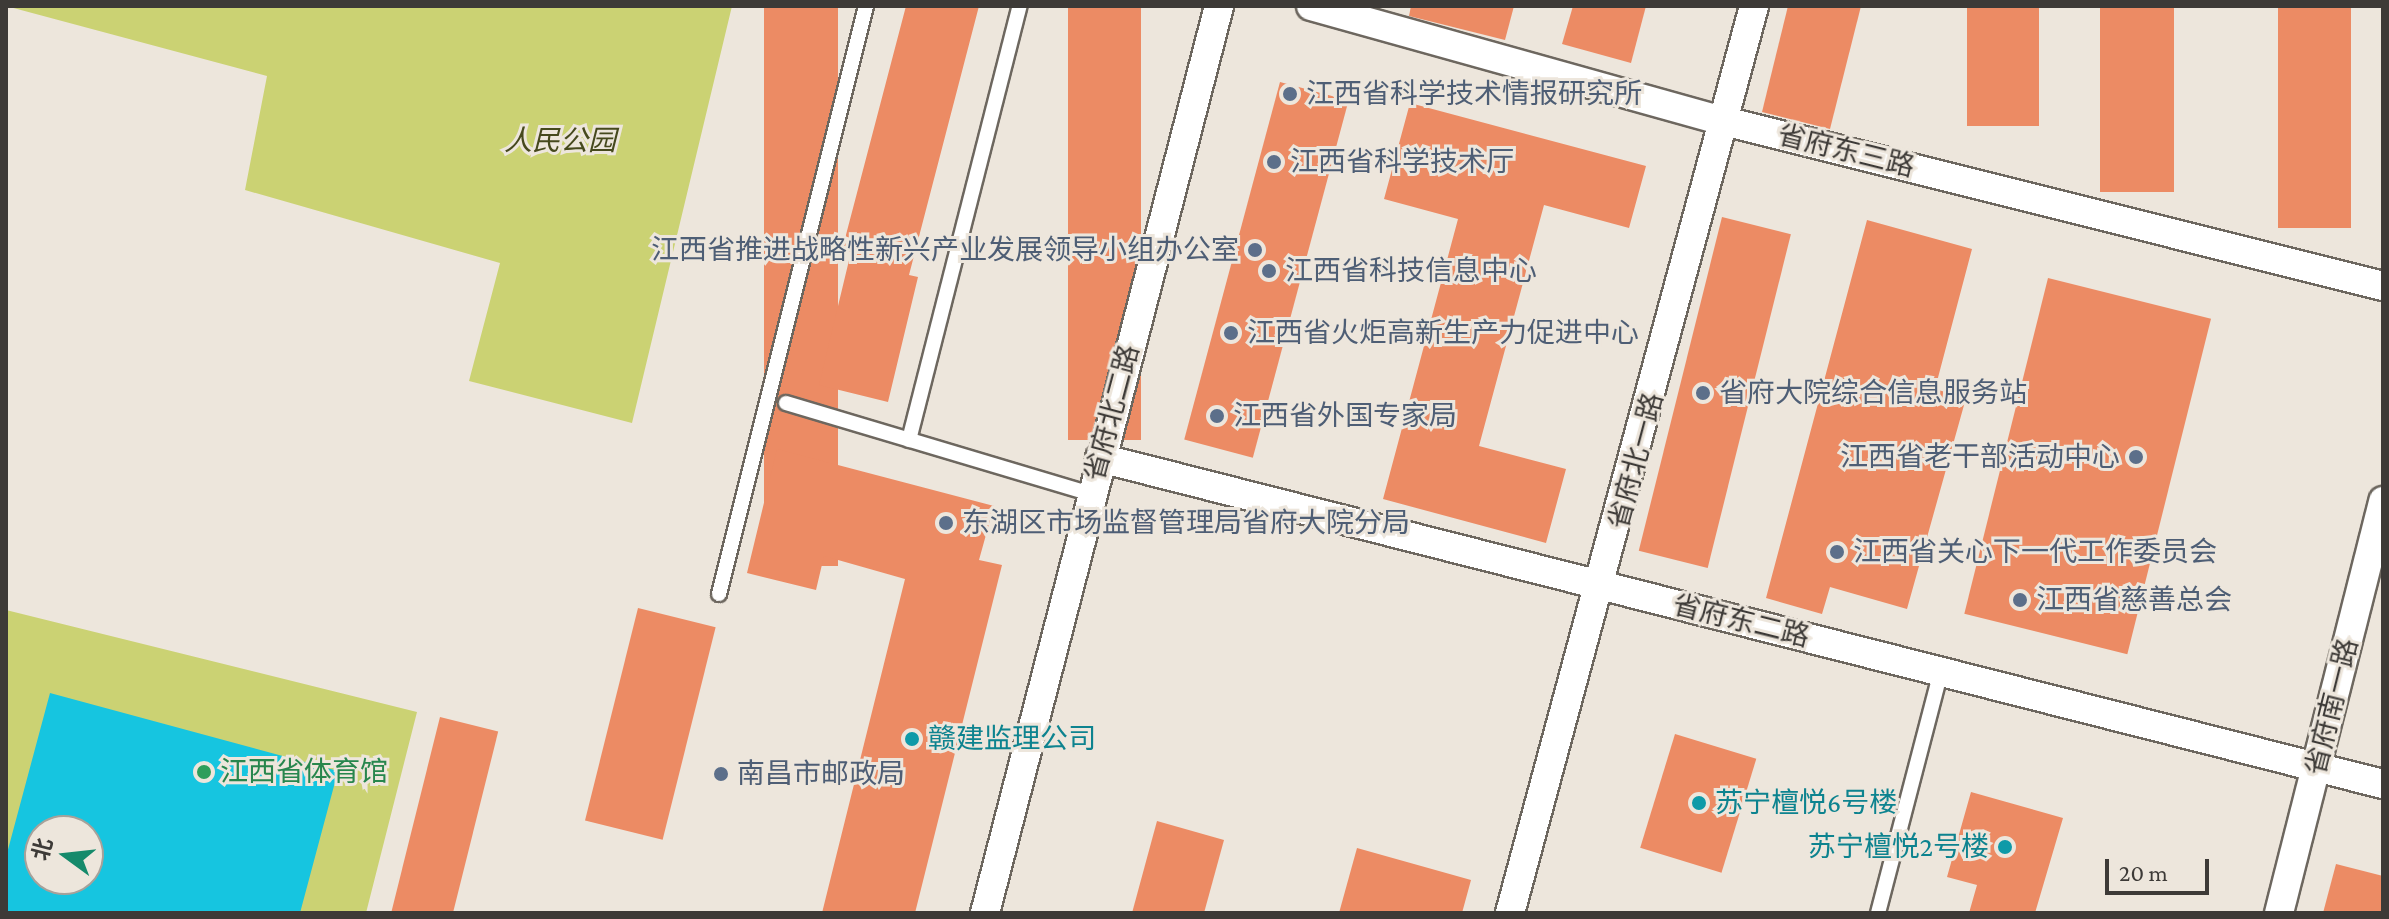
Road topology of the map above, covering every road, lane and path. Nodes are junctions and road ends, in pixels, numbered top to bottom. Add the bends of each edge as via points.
1 (866, 6) edge
2 (1020, 6) edge
3 (1219, 6) edge
4 (1311, 6) edge
5 (1754, 6) edge
6 (1724, 121) junction
7 (2383, 286) edge
8 (786, 403) dead end
9 (909, 440) junction
10 (1100, 458) junction
11 (1091, 494) junction
12 (2383, 501) edge
13 (1603, 587) junction
14 (719, 594) dead end
15 (1941, 671) junction
16 (2318, 767) junction
17 (2383, 784) edge
18 (985, 913) edge
19 (1510, 913) edge
20 (1878, 913) edge
21 (2279, 913) edge

1 - 14 lane
2 - 9 lane
3 - 10 street, 省府北二路
4 - 6 street, 省府东三路
5 - 6 street, 省府北一路
6 - 7 street, 省府东三路
6 - 13 street, 省府北一路
8 - 9 lane
9 - 11 lane
10 - 11 street, 省府北二路
10 - 13 street, 省府东二路
11 - 18 street, 省府北二路
12 - 16 street, 省府南一路
13 - 15 street, 省府东二路
13 - 19 street, 省府北一路
15 - 16 street, 省府东二路
15 - 20 lane
16 - 17 street, 省府东二路
16 - 21 street, 省府南一路

